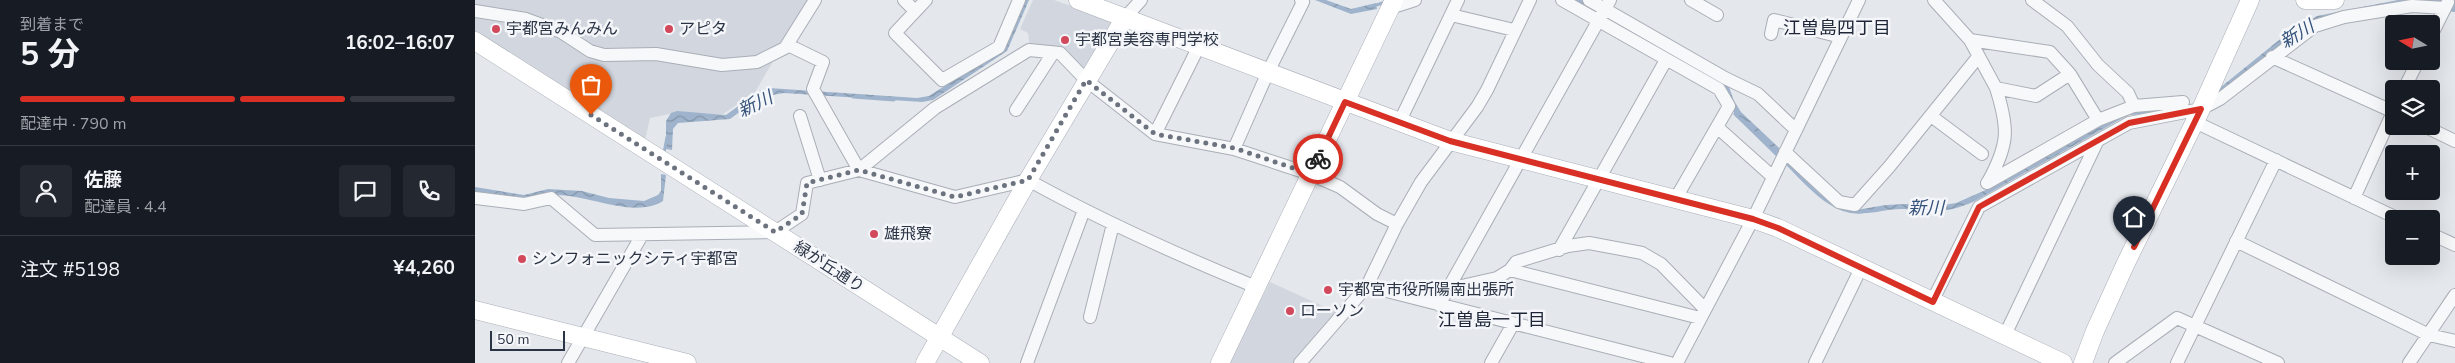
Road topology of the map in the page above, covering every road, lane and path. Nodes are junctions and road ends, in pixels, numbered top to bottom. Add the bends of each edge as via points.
1 (815, 0) edge
2 (904, 0) edge
3 (926, 0) edge
4 (1019, 0) edge
5 (1078, 0) edge
6 (1141, 0) edge
7 (1301, 0) edge
8 (1415, 0) edge
9 (1458, 0) edge
10 (1530, 0) edge
11 (1562, 0) edge
12 (1589, 0) edge
13 (1691, 0) edge
14 (1859, 0) edge
15 (1934, 0) edge
16 (2032, 0) edge
17 (2250, 0) edge
18 (2305, 0) edge
19 (2335, 0) edge
20 (1392, 4) edge
21 (2447, 4) edge
22 (1604, 9) edge
23 (475, 11) edge
24 (915, 11) junction
25 (1451, 15) junction
26 (1717, 15) dead end
27 (1124, 18) junction
28 (2440, 18) edge
29 (1514, 30) junction
30 (1771, 34) dead end
31 (1841, 38) junction
32 (1969, 40) junction
33 (475, 41) edge
34 (788, 45) junction
35 (1199, 46) junction
36 (1053, 53) junction
37 (1978, 57) junction
38 (2272, 57) junction
39 (1666, 60) junction
40 (1268, 72) junction
41 (2070, 74) junction
42 (1086, 80) junction
43 (1996, 88) junction
44 (1345, 102) junction
45 (2183, 102) dead end
46 (2134, 106) junction
47 (2385, 107) edge
48 (1016, 110) dead end
49 (800, 116) dead end
50 (1931, 116) junction
51 (2198, 116) junction
52 (2098, 120) junction
53 (1399, 123) junction
54 (1717, 127) junction
55 (2385, 129) edge
56 (1796, 130) junction
57 (1155, 134) junction
58 (2440, 134) edge
59 (1450, 141) junction
60 (2455, 141) edge
61 (2097, 142) junction
62 (1234, 148) junction
63 (1785, 152) junction
64 (1982, 154) dead end
65 (1521, 159) junction
66 (2276, 160) junction
67 (859, 170) junction
68 (1311, 174) junction
69 (1773, 177) junction
70 (1598, 178) junction
71 (820, 180) junction
72 (1028, 180) junction
73 (475, 198) edge
74 (1676, 198) junction
75 (2354, 198) junction
76 (1084, 210) junction
77 (2385, 212) edge
78 (1753, 219) junction
79 (1113, 224) junction
80 (1397, 224) junction
81 (775, 232) junction
82 (642, 235) junction
83 (2440, 238) edge
84 (2236, 241) junction
85 (2455, 245) edge
86 (1559, 250) junction
87 (1861, 268) junction
88 (1510, 270) junction
89 (1367, 286) junction
90 (1256, 287) junction
91 (1448, 289) junction
92 (2455, 295) edge
93 (1933, 302) junction
94 (1439, 305) junction
95 (475, 310) edge
96 (1703, 313) junction
97 (1091, 317) dead end
98 (1513, 324) junction
99 (2196, 325) junction
100 (2005, 335) junction
101 (2429, 335) junction
102 (583, 337) junction
103 (940, 337) junction
104 (2455, 341) edge
105 (652, 359) edge
106 (568, 363) edge
107 (687, 363) edge
108 (925, 363) edge
109 (980, 363) edge
110 (1027, 363) edge
111 (1221, 363) edge
112 (1300, 363) edge
113 (1491, 363) edge
114 (1670, 363) edge
115 (1677, 363) edge
116 (1815, 363) edge
117 (2063, 363) edge
118 (2083, 363) edge
119 (2115, 363) edge
120 (2177, 363) edge
121 (2278, 363) edge
122 (2409, 363) edge

1 - 34 street
2 - 24 street
3 - 24 street
4 - 24 street via 999,47 942,80 895,33
5 - 27 street
6 - 27 street
7 - 40 street via 1303,2
8 - 20 street
9 - 25 street
10 - 29 street
11 - 22 street
12 - 22 street
13 - 26 street
14 - 31 street
15 - 32 street
16 - 46 street via 2067,26 2099,65 2128,92
17 - 51 street
18 - 19 street
20 - 44 street
21 - 28 street
21 - 38 street via 2344,17 2315,26
22 - 39 street
22 - 56 street via 1758,94
22 - 65 street
23 - 34 street via 526,19 561,32 590,51 604,55 656,54 722,64 757,62
25 - 29 street
25 - 53 street
27 - 35 street
27 - 42 street
29 - 59 street via 1477,107
30 - 31 street via 1774,20
31 - 56 street
32 - 37 street
32 - 41 street via 2050,52
33 - 81 street, 緑が丘通り
34 - 67 street via 823,62 813,89
35 - 40 street
35 - 57 street
36 - 42 street via 1060,53
36 - 48 street
36 - 67 street via 1029,50 935,108
37 - 43 street
37 - 50 street
38 - 47 street
38 - 51 street
39 - 54 street via 1719,88 1729,106
39 - 70 street
40 - 44 street
40 - 62 street
41 - 43 street via 2036,96
41 - 52 street
42 - 57 street
42 - 72 street
43 - 52 street via 2005,115 2005,140 2001,158 1987,182
44 - 53 street
44 - 68 street
45 - 46 street
46 - 52 street
49 - 71 street
50 - 63 street via 1855,205 1839,202
50 - 64 street
51 - 61 street via 2129,123
51 - 66 street
51 - 118 street via 2125,265
53 - 59 street
54 - 69 street
54 - 74 street
55 - 75 street
56 - 63 street
57 - 62 street
58 - 60 street
59 - 65 street
59 - 80 street
61 - 93 street via 1979,207
61 - 100 street
62 - 68 street
63 - 69 street
65 - 70 street
65 - 91 street
66 - 75 street
66 - 84 street
67 - 71 street
67 - 72 street via 955,197
68 - 80 street via 1340,187 1377,214
68 - 90 street
69 - 78 street
70 - 74 street
70 - 86 street
71 - 81 street via 807,183 802,214
72 - 76 street
72 - 103 street
73 - 82 street via 524,204 551,198 595,235
74 - 78 street
75 - 77 street
76 - 79 street
76 - 110 street
78 - 87 street
78 - 96 street
79 - 90 street
79 - 97 street
80 - 89 street
81 - 82 street
81 - 103 street, 緑が丘通り
82 - 102 street
83 - 85 street
84 - 99 street
84 - 101 street
86 - 88 street via 1516,262
86 - 96 street via 1589,243 1642,253 1661,264
87 - 93 street
87 - 116 street
88 - 91 street via 1497,278
88 - 96 street
89 - 94 street
89 - 112 street
90 - 111 street
91 - 94 street
92 - 101 street
93 - 100 street
94 - 98 street
95 - 102 street
96 - 115 street
98 - 113 street
98 - 114 street
99 - 119 street via 2177,318
99 - 120 street
99 - 121 street
100 - 117 street
101 - 104 street
101 - 122 street
102 - 105 street
102 - 106 street
103 - 108 street
103 - 109 street, 緑が丘通り
105 - 107 street

